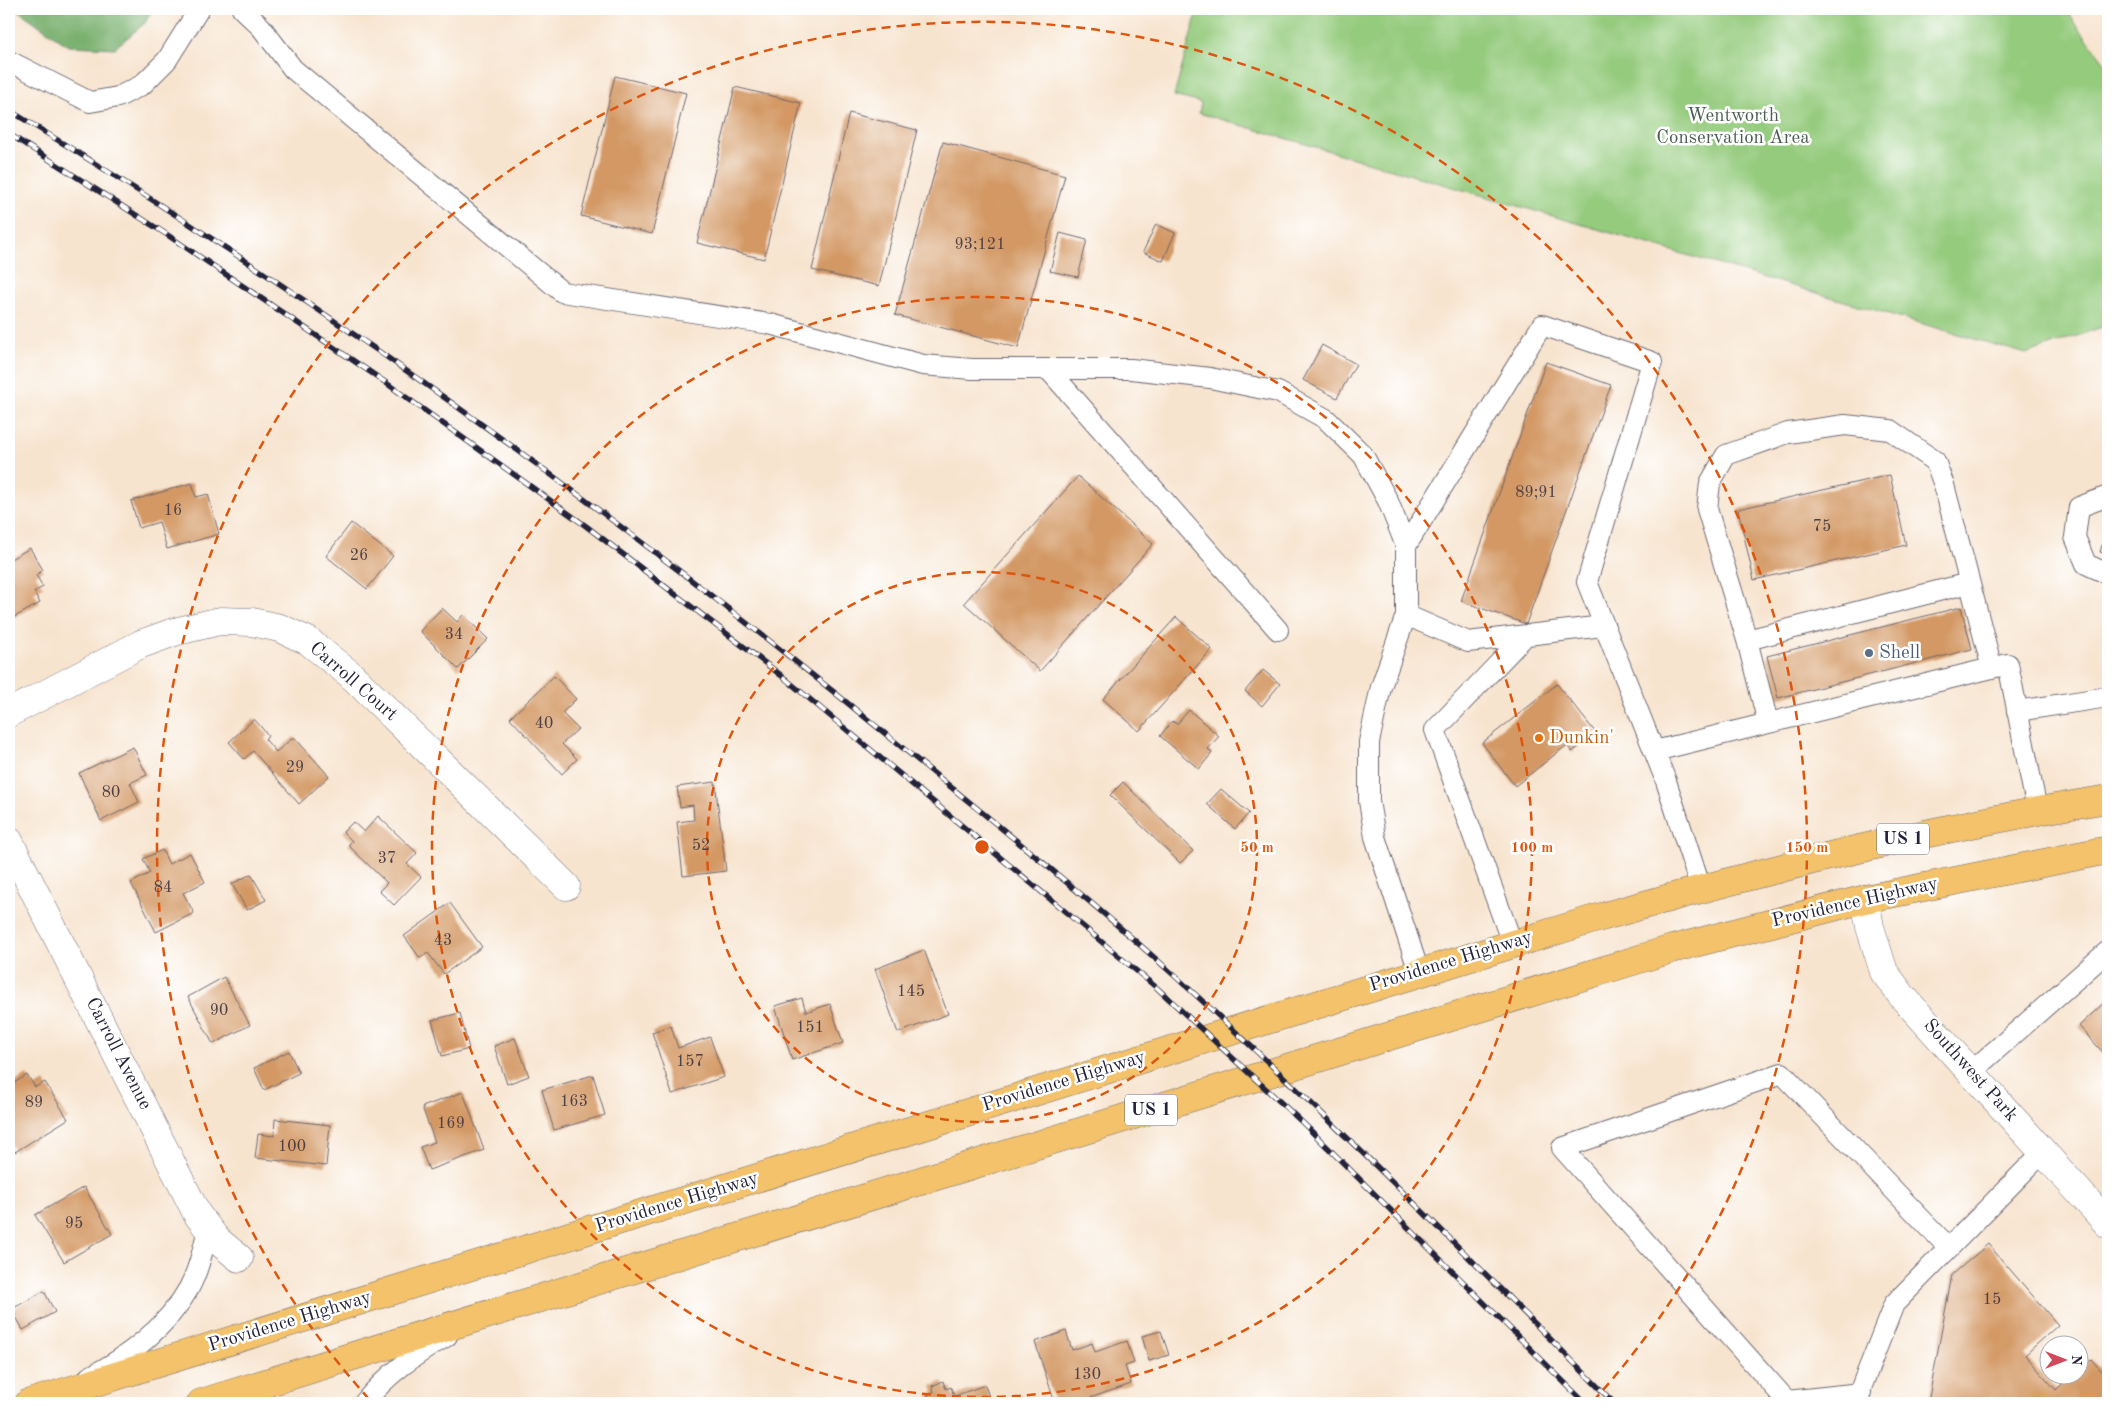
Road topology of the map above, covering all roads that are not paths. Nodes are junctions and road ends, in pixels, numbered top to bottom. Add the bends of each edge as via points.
1 (199, 9) edge
2 (242, 9) edge
3 (9, 61) edge
4 (1048, 369) junction
5 (2108, 496) edge
6 (1406, 546) junction
7 (2108, 574) edge
8 (1970, 583) junction
9 (1406, 614) junction
10 (1603, 626) junction
11 (1278, 630) dead end
12 (1526, 635) junction
13 (1747, 640) junction
14 (1992, 668) junction
15 (2108, 696) edge
16 (2017, 711) junction
17 (9, 713) edge
18 (1768, 723) junction
19 (1655, 751) junction
20 (2108, 799) edge
21 (2037, 810) junction
22 (9, 841) edge
23 (2108, 850) edge
24 (566, 886) dead end
25 (1700, 889) junction
26 (1865, 899) junction
27 (1512, 944) junction
28 (2108, 951) edge
29 (1419, 972) junction
30 (1971, 1072) junction
31 (2043, 1152) junction
32 (2108, 1224) edge
33 (208, 1229) junction
34 (1949, 1248) junction
35 (239, 1258) dead end
36 (479, 1318) junction
37 (1860, 1398) edge
38 (34, 1402) edge
39 (201, 1403) edge
40 (364, 1403) edge

1 - 3 lane via 167,60 142,85 118,96 90,102
2 - 4 lane via 261,27 293,69 562,292 770,324 923,365
4 - 6 lane via 1131,369 1210,378 1278,392 1326,419 1363,456 1388,501
4 - 11 lane
5 - 7 lane via 2079,507 2075,537 2086,564
6 - 9 lane
6 - 10 lane via 1542,325 1652,362 1587,582
8 - 13 lane
8 - 13 lane via 1935,461 1890,430 1845,425 1788,433 1726,456 1710,483 1707,509
8 - 14 lane
9 - 12 lane via 1468,642
9 - 29 lane via 1381,687 1369,742 1369,801 1375,837
10 - 12 lane
10 - 19 lane
12 - 27 lane via 1435,730
13 - 18 lane
14 - 16 lane via 2008,664
14 - 18 lane
15 - 16 lane
16 - 21 lane
17 - 24 street, Carroll Court via 141,644 174,632 220,621 252,622 280,628 308,641 344,669
18 - 19 lane
19 - 25 lane
20 - 21 main road, Providence Highway / US 1
21 - 25 main road, Providence Highway / US 1 via 1854,850
22 - 33 street, Carroll Avenue via 197,1214
23 - 26 main road, Providence Highway / US 1
25 - 27 main road, Providence Highway / US 1
26 - 30 street, Southwest Park via 1884,972
26 - 36 main road, Providence Highway / US 1 via 1672,949
27 - 29 main road, Providence Highway / US 1
28 - 30 lane
29 - 38 main road, Providence Highway / US 1
30 - 31 street, Southwest Park
31 - 32 street, Southwest Park
31 - 34 lane
33 - 35 street, Carroll Avenue
33 - 38 lane via 200,1262 189,1288 170,1315 126,1354 95,1373
34 - 37 lane via 1894,1304
34 - 37 lane via 1782,1073 1562,1148 1787,1400
36 - 39 main road, Providence Highway / US 1
36 - 40 lane via 419,1352 378,1386

